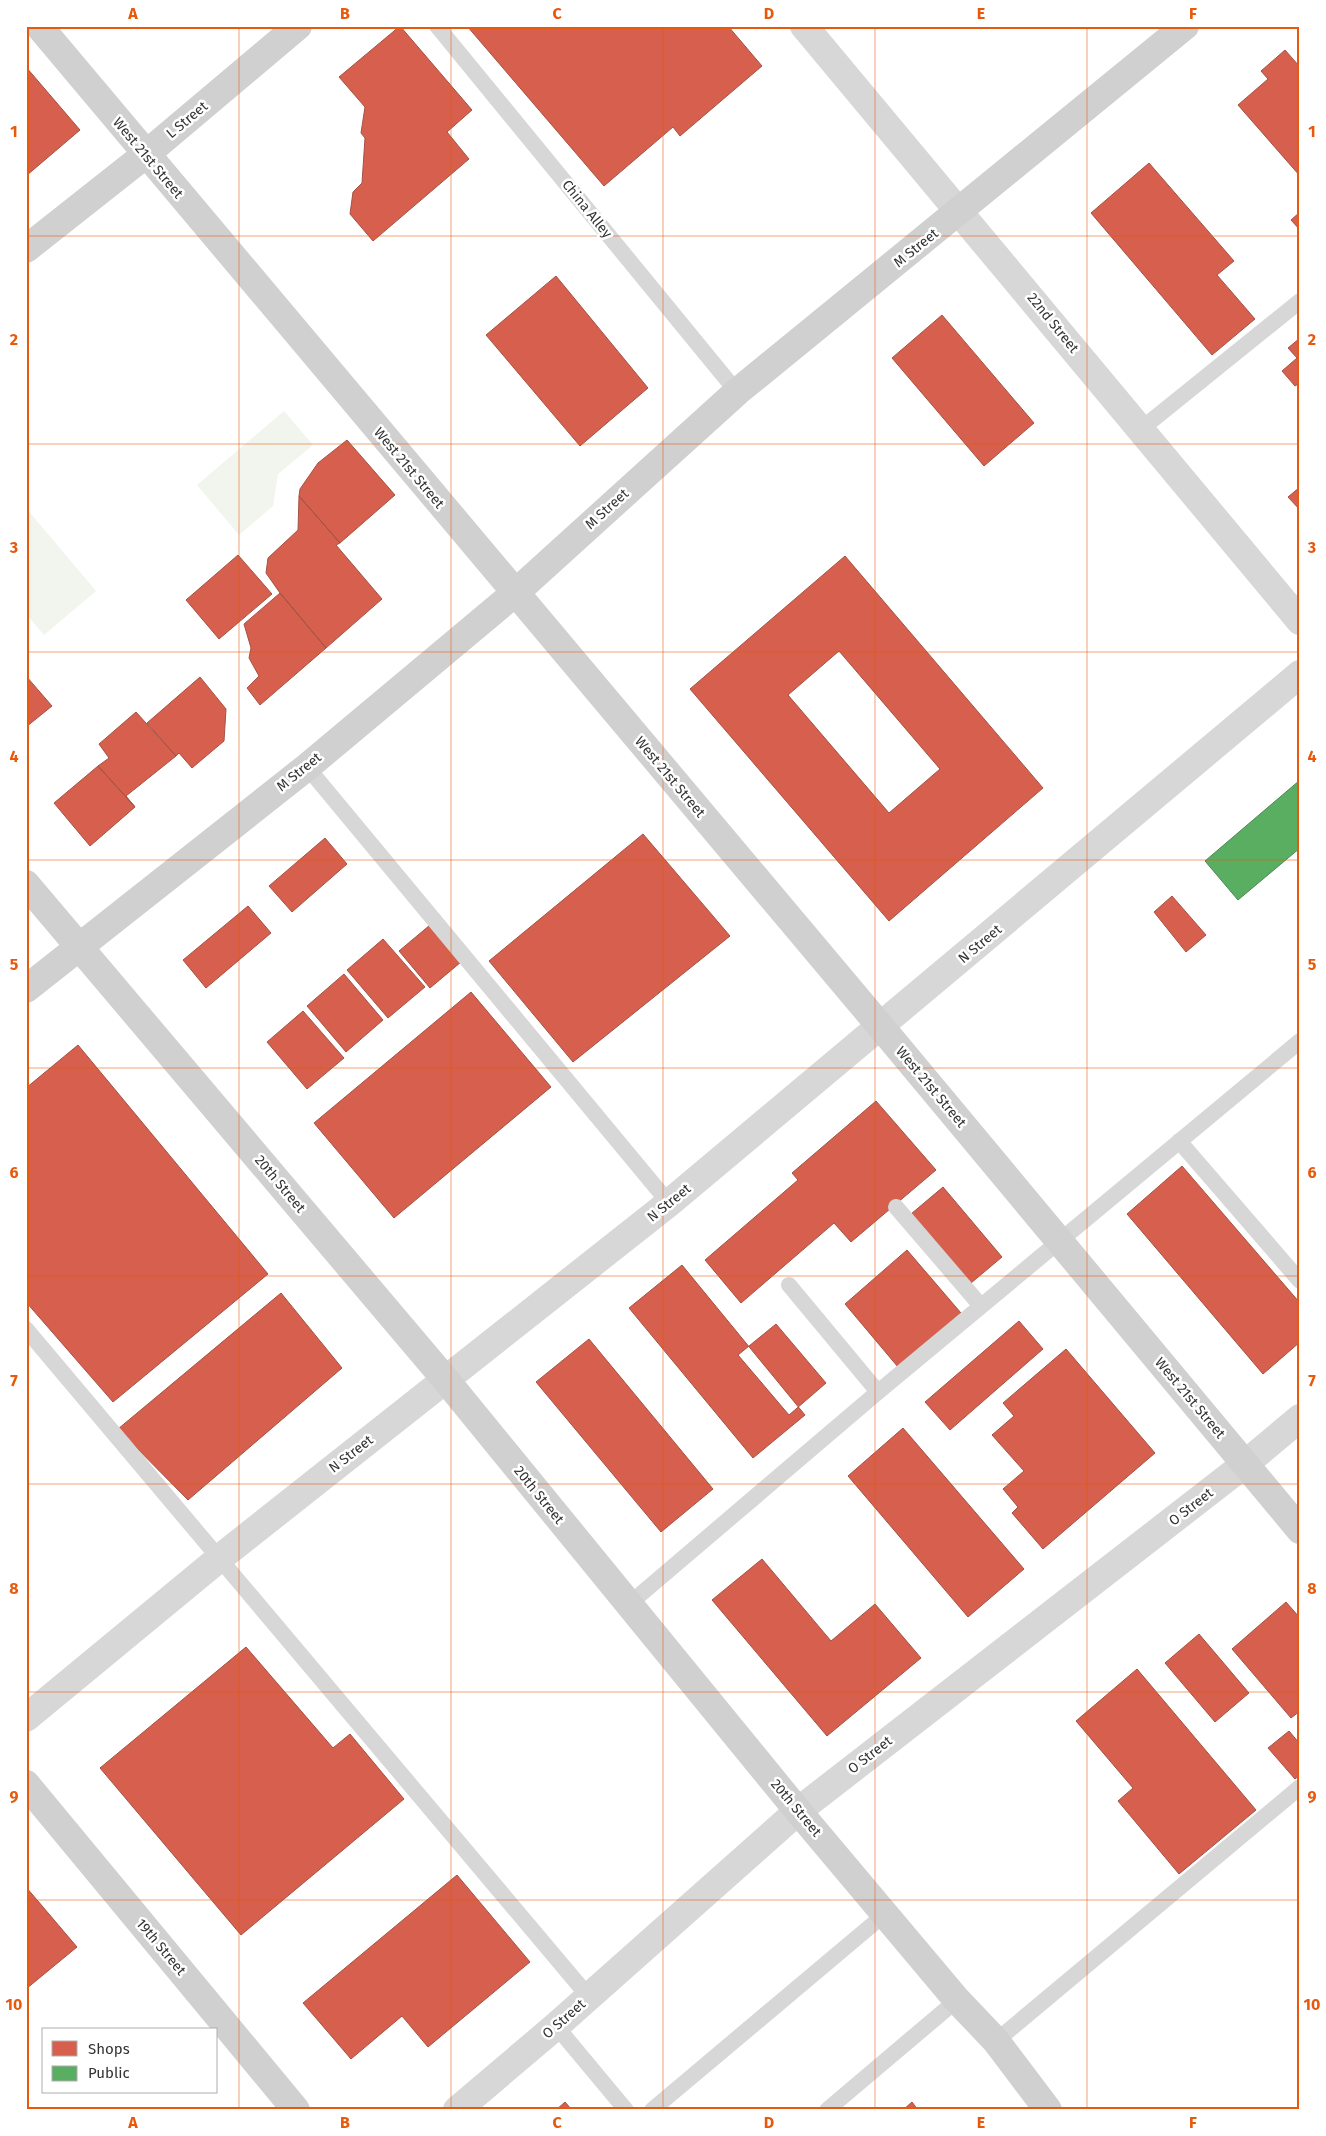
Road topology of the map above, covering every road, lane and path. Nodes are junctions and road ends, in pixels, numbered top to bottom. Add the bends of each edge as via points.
1 (39, 26) edge
2 (298, 26) edge
3 (437, 26) edge
4 (804, 26) edge
5 (1185, 26) edge
6 (145, 155) junction
7 (961, 211) junction
8 (26, 249) edge
9 (1300, 301) edge
10 (737, 392) junction
11 (1140, 430) junction
12 (515, 593) junction
13 (1300, 621) edge
14 (1300, 674) edge
15 (307, 767) junction
16 (26, 884) edge
17 (79, 947) junction
18 (26, 989) edge
19 (881, 1027) junction
20 (1300, 1041) edge
21 (1179, 1141) junction
22 (669, 1204) junction
23 (896, 1207) dead end
24 (1059, 1241) junction
25 (1300, 1281) edge
26 (789, 1285) dead end
27 (982, 1306) junction
28 (26, 1329) edge
29 (445, 1379) junction
30 (878, 1392) junction
31 (1300, 1418) edge
32 (1245, 1464) junction
33 (1300, 1530) edge
34 (221, 1557) junction
35 (628, 1605) junction
36 (26, 1718) edge
37 (26, 1784) edge
38 (1300, 1787) edge
39 (798, 1811) junction
40 (885, 1914) junction
41 (589, 1996) junction
42 (957, 2000) junction
43 (556, 2026) junction
44 (996, 2041) junction
45 (296, 2110) edge
46 (457, 2110) edge
47 (626, 2110) edge
48 (652, 2110) edge
49 (827, 2110) edge
50 (1048, 2110) edge

1 - 6 street, West 21st Street
2 - 6 street, L Street
3 - 10 lane, China Alley
4 - 7 street, 22nd Street
5 - 7 street, M Street
6 - 8 street, L Street
6 - 12 street, West 21st Street
7 - 10 street, M Street
7 - 11 street, 22nd Street
9 - 11 lane
10 - 12 street, M Street
11 - 13 street, 22nd Street
12 - 15 street, M Street
12 - 19 street, West 21st Street
14 - 19 street, N Street
15 - 17 street, M Street
15 - 22 lane
16 - 17 street, 20th Street
17 - 18 street, M Street
17 - 29 street, 20th Street
19 - 22 street, N Street
19 - 24 street, West 21st Street
20 - 21 lane
21 - 24 lane
21 - 25 lane
22 - 29 street, N Street
23 - 27 lane
24 - 27 lane
24 - 32 street, West 21st Street
26 - 30 lane
27 - 30 lane
28 - 34 lane
29 - 34 street, N Street
29 - 35 street, 20th Street
30 - 35 lane
31 - 32 street, O Street
32 - 33 street, West 21st Street
32 - 39 street, O Street
34 - 36 street, N Street
34 - 41 lane
35 - 39 street, 20th Street
37 - 45 street, 19th Street
38 - 44 lane
39 - 40 street, 20th Street
39 - 41 street, O Street
40 - 42 street, 20th Street
40 - 48 lane
41 - 43 street, O Street
42 - 44 street, 20th Street
42 - 49 lane
43 - 46 street, O Street
43 - 47 lane
44 - 50 street, 20th Street

